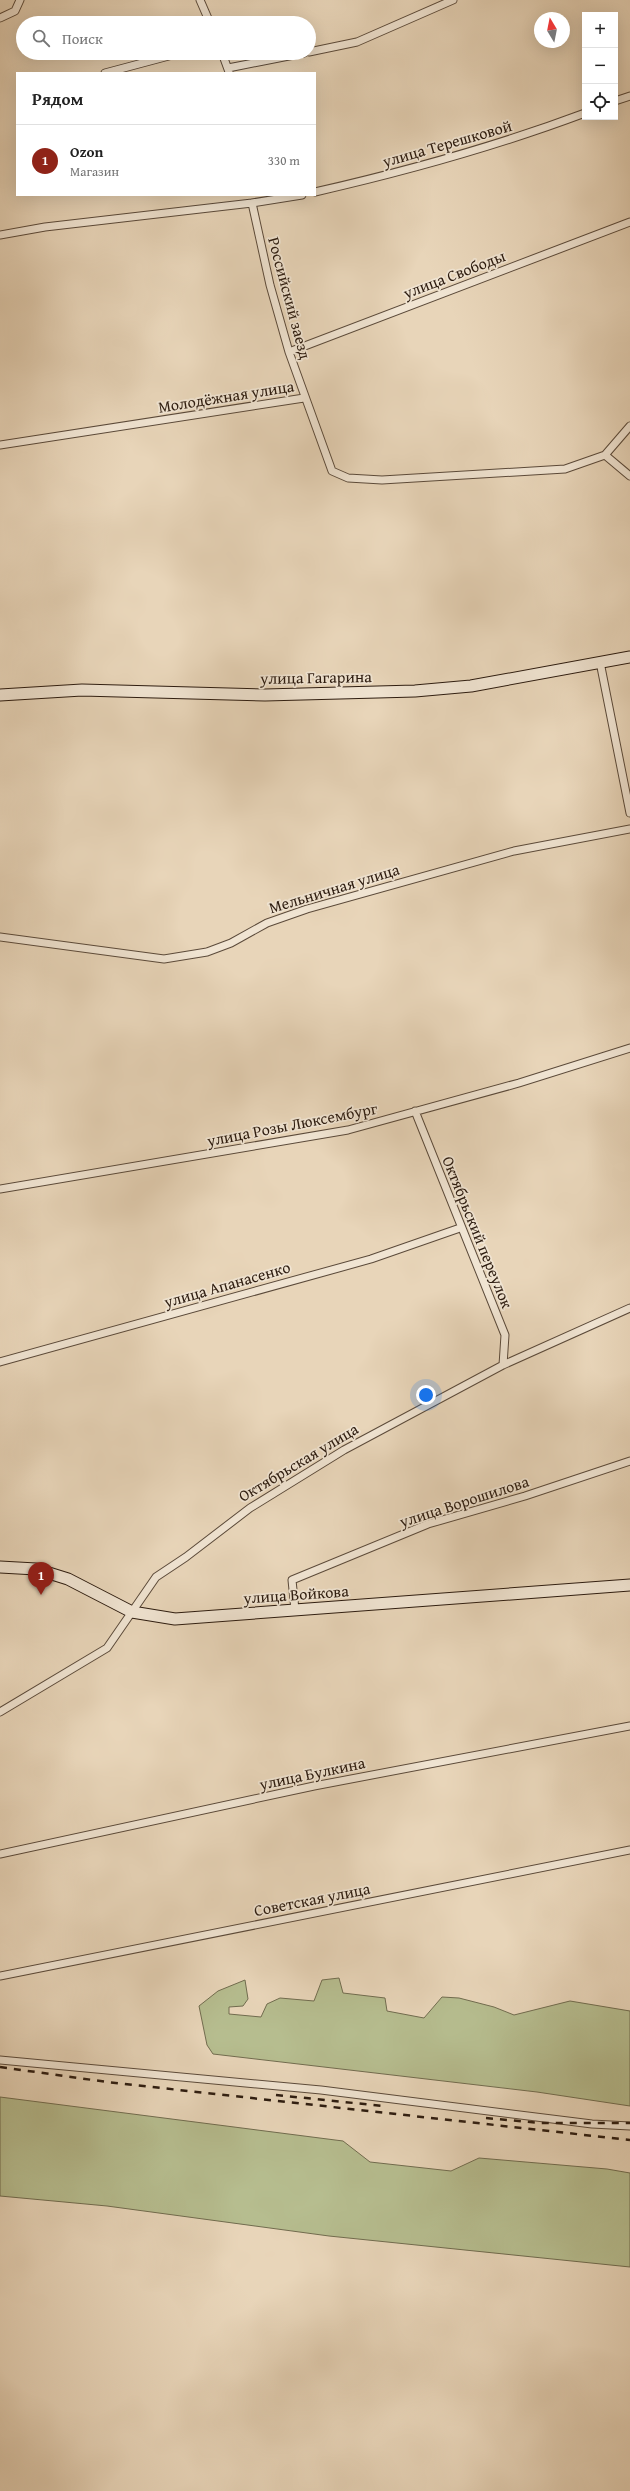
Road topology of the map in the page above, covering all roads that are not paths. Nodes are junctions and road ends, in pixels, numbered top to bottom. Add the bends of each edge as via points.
1 (20, 0) edge
2 (200, 0) edge
3 (453, 0) edge
4 (207, 16) edge
5 (0, 18) edge
6 (316, 51) edge
7 (154, 60) edge
8 (225, 60) edge
9 (275, 60) edge
10 (229, 71) edge
11 (109, 72) edge
12 (630, 96) edge
13 (618, 100) edge
14 (582, 114) edge
15 (316, 192) edge
16 (290, 196) edge
17 (265, 198) edge
18 (252, 203) junction
19 (630, 222) edge
20 (0, 235) edge
21 (289, 352) junction
22 (304, 398) junction
23 (630, 426) edge
24 (0, 445) edge
25 (605, 455) junction
26 (630, 476) edge
27 (630, 657) edge
28 (600, 662) junction
29 (0, 695) edge
30 (630, 813) edge
31 (630, 829) edge
32 (0, 937) edge
33 (630, 1048) edge
34 (415, 1111) junction
35 (0, 1189) edge
36 (460, 1228) junction
37 (630, 1308) edge
38 (0, 1362) edge
39 (503, 1365) junction
40 (630, 1461) edge
41 (0, 1568) edge
42 (630, 1585) edge
43 (295, 1610) junction
44 (132, 1612) junction
45 (0, 1712) edge
46 (630, 1726) edge
47 (630, 1850) edge
48 (0, 1854) edge
49 (0, 1976) edge
50 (0, 2060) edge
51 (630, 2126) edge

1 - 5 street via 15,11
2 - 4 street
3 - 6 street via 357,42
7 - 11 street
8 - 10 street
9 - 10 street
12 - 13 street
14 - 15 street, улица Терешковой via 401,173
16 - 17 street
17 - 18 street
18 - 20 street via 52,226
18 - 21 street, Российский заезд via 270,284
19 - 21 street, улица Свободы
21 - 22 street, Российский заезд
22 - 24 street, Молодёжная улица
22 - 25 street, Молодёжная улица via 332,471 348,478 382,480 538,472 565,468
23 - 25 street
25 - 26 street
27 - 28 main road, улица Гагарина
28 - 29 main road, улица Гагарина via 471,686 415,691 264,694 82,690
28 - 30 street
31 - 32 street, Мельничная улица via 514,851 307,908 267,923 231,943 207,952 164,959
33 - 34 street, улица Розы Люксембург via 519,1083
34 - 35 street, улица Розы Люксембург via 348,1130
34 - 36 street, Октябрьский переулок
36 - 38 street, улица Апанасенко via 371,1259
36 - 39 street, Октябрьский переулок via 506,1335
37 - 39 street, Октябрьская улица
39 - 44 street, Октябрьская улица via 344,1450 250,1508 156,1577
40 - 43 street, улица Ворошилова via 525,1496 428,1524 292,1580
41 - 44 main road via 36,1569 68,1578
42 - 43 main road, улица Войкова
43 - 44 main road, улица Войкова via 175,1619
44 - 45 street via 107,1648
46 - 48 street, улица Булкина via 314,1786
47 - 49 street, Советская улица
50 - 51 street via 321,2090 592,2124

